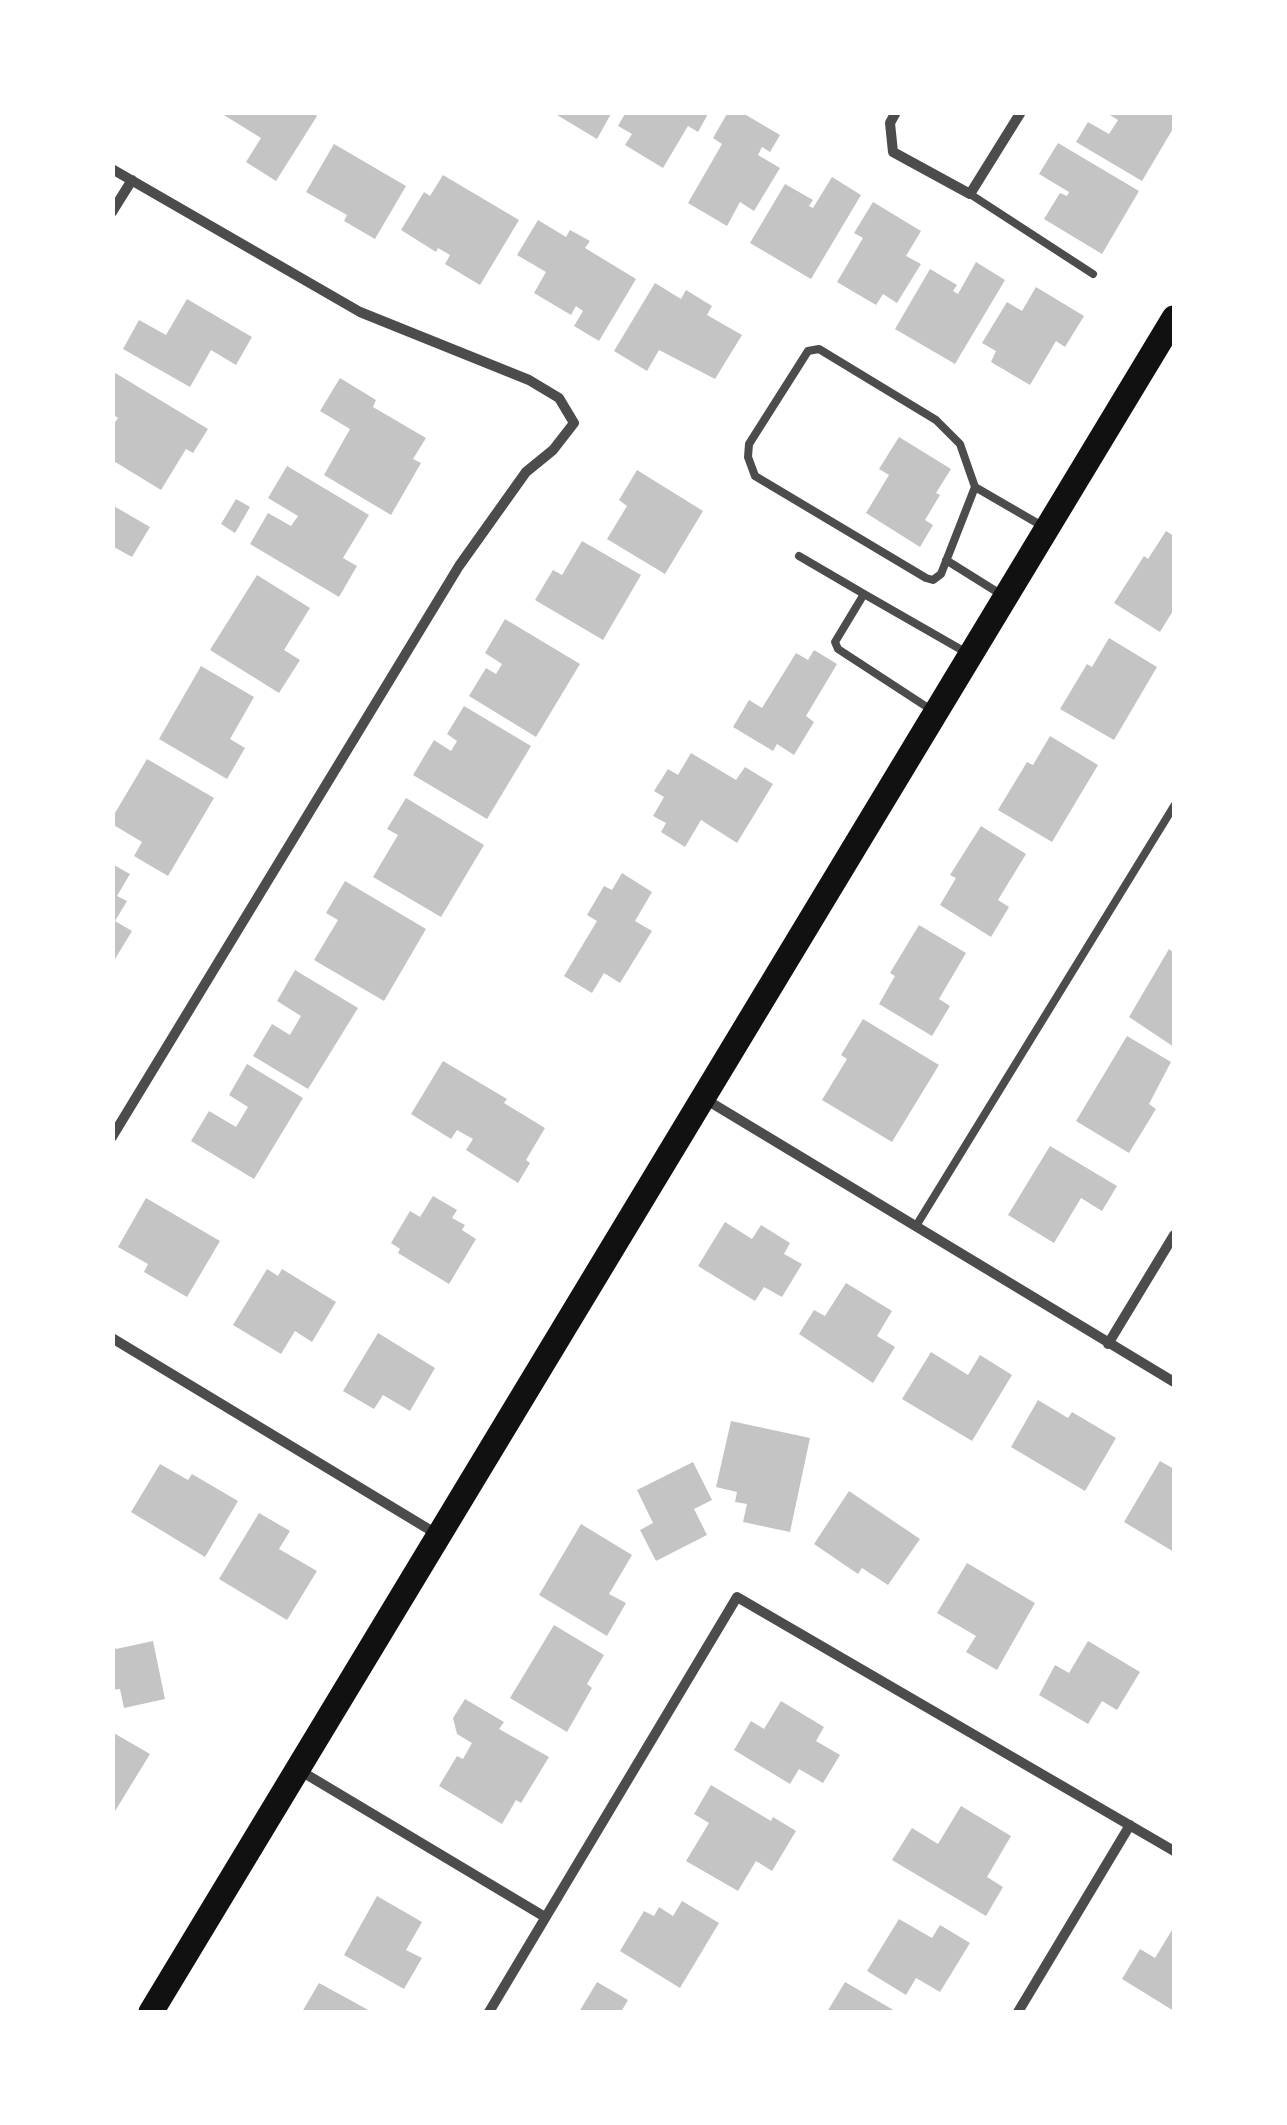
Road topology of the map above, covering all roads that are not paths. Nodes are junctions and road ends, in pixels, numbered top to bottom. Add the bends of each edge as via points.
1 (896, 112) edge
2 (1020, 112) edge
3 (112, 169) edge
4 (132, 180) junction
5 (970, 194) junction
6 (112, 212) edge
7 (1092, 274) dead end
8 (1174, 318) edge
9 (975, 487) junction
10 (1048, 529) junction
11 (798, 556) dead end
12 (946, 560) junction
13 (864, 594) junction
14 (1006, 598) junction
15 (972, 655) junction
16 (936, 713) junction
17 (1174, 806) edge
18 (704, 1098) junction
19 (112, 1136) edge
20 (916, 1226) junction
21 (1174, 1235) edge
22 (112, 1338) edge
23 (1108, 1344) junction
24 (1174, 1382) edge
25 (440, 1536) junction
26 (299, 1770) junction
27 (1130, 1825) junction
28 (1174, 1851) edge
29 (545, 1917) junction
30 (151, 2012) edge
31 (489, 2012) edge
32 (1018, 2012) edge

1 - 5 street via 890,122 893,152
2 - 5 street
3 - 4 street
4 - 6 street
4 - 19 street via 360,312 529,380 559,398 574,423 526,472 459,566
5 - 7 lane
8 - 10 main road
9 - 10 lane
9 - 12 lane
9 - 12 lane via 960,444 936,420 818,349 808,351 749,444 754,476 926,578 941,574
10 - 14 main road
11 - 13 lane
12 - 14 lane
13 - 15 lane
13 - 16 lane via 835,642 838,649
14 - 15 main road
15 - 16 main road
16 - 18 main road
17 - 20 lane
18 - 20 street
18 - 25 main road
20 - 23 street
21 - 23 street
22 - 25 street
23 - 24 street
25 - 26 main road
26 - 29 street
26 - 30 main road
27 - 28 street
27 - 29 street via 736,1597
27 - 32 street
29 - 31 street

